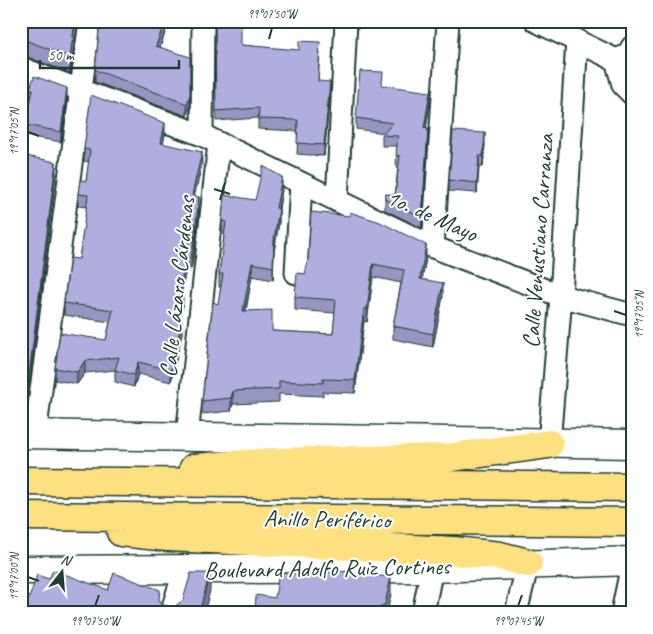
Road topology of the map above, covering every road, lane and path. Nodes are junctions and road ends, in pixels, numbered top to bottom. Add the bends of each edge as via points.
1 (90, 21) edge
2 (203, 21) edge
3 (346, 21) edge
4 (448, 21) edge
5 (536, 21) edge
6 (577, 40) junction
7 (624, 54) edge
8 (21, 68) edge
9 (80, 90) junction
10 (632, 94) edge
11 (210, 139) junction
12 (301, 183) junction
13 (337, 201) junction
14 (433, 247) junction
15 (296, 273) edge
16 (562, 296) junction
17 (632, 315) edge
18 (28, 434) edge
19 (187, 436) junction
20 (549, 444) junction
21 (632, 444) edge
22 (21, 482) edge
23 (117, 482) junction
24 (632, 487) edge
25 (28, 516) edge
26 (632, 522) edge
27 (632, 562) edge
28 (528, 563) junction
29 (432, 568) junction
30 (185, 569) junction
31 (21, 570) edge
32 (171, 613) edge
33 (422, 613) edge
34 (516, 613) edge
35 (622, 613) edge

1 - 9 street
2 - 11 street, Calle Lázaro Cárdenas
3 - 13 street
4 - 14 street
5 - 6 street
6 - 7 street
6 - 16 street, Calle Venustiano Carranza
7 - 10 street via 623,85
8 - 9 street, 1o. de Mayo
9 - 11 street, 1o. de Mayo
9 - 18 street
11 - 12 street, 1o. de Mayo
11 - 19 street, Calle Lázaro Cárdenas
12 - 13 street, 1o. de Mayo
12 - 15 street
13 - 14 street, 1o. de Mayo
14 - 16 street, 1o. de Mayo
16 - 17 street, 1o. de Mayo
16 - 20 street, Calle Venustiano Carranza
18 - 19 main road
19 - 20 main road
20 - 21 main road
20 - 23 highway via 444,458 235,464
22 - 23 highway, Anillo Periférico
23 - 24 highway, Anillo Periférico
25 - 26 highway, Anillo Periférico
25 - 28 highway via 137,534 454,551
27 - 28 main road, Boulevard Adolfo Ruiz Cortines
27 - 35 street
28 - 29 main road, Boulevard Adolfo Ruiz Cortines
28 - 34 street
29 - 30 main road, Boulevard Adolfo Ruiz Cortines
29 - 33 street
30 - 31 main road, Boulevard Adolfo Ruiz Cortines
30 - 32 street

